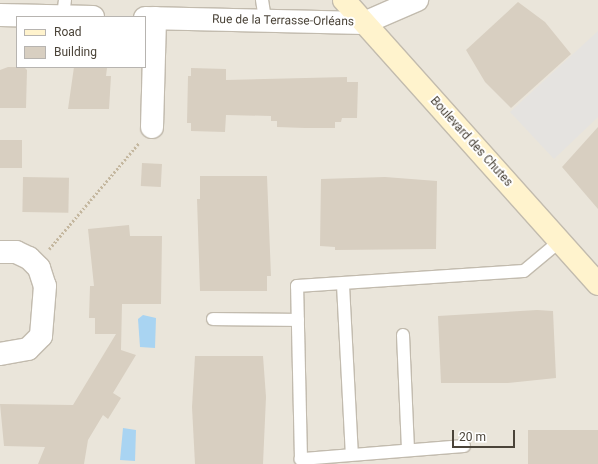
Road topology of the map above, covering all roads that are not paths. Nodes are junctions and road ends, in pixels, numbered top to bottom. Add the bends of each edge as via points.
1 (65, 0) edge
2 (344, 0) edge
3 (417, 0) edge
4 (264, 10) edge
5 (0, 15) edge
6 (63, 16) edge
7 (150, 18) edge
8 (364, 23) junction
9 (152, 127) road end
10 (560, 241) junction
11 (0, 252) edge
12 (598, 284) edge
13 (343, 285) junction
14 (213, 319) dead end
15 (298, 320) junction
16 (402, 335) dead end
17 (0, 354) edge
18 (464, 446) dead end
19 (408, 450) junction
20 (352, 454) junction

1 - 6 lane
2 - 8 street, Boulevard des Chutes
3 - 8 street, Rue de la Terrasse-Orléans
4 - 7 street, Rue de la Terrasse-Orléans
4 - 8 street, Rue de la Terrasse-Orléans
5 - 6 street
7 - 9 street
8 - 10 street, Boulevard des Chutes
10 - 12 street, Boulevard des Chutes
10 - 13 lane via 524,271
11 - 17 street via 16,252 36,265 45,286 41,336 28,349
13 - 15 lane via 297,286
13 - 20 lane
14 - 15 lane
15 - 20 lane via 301,459
16 - 19 lane
18 - 19 lane
19 - 20 lane

